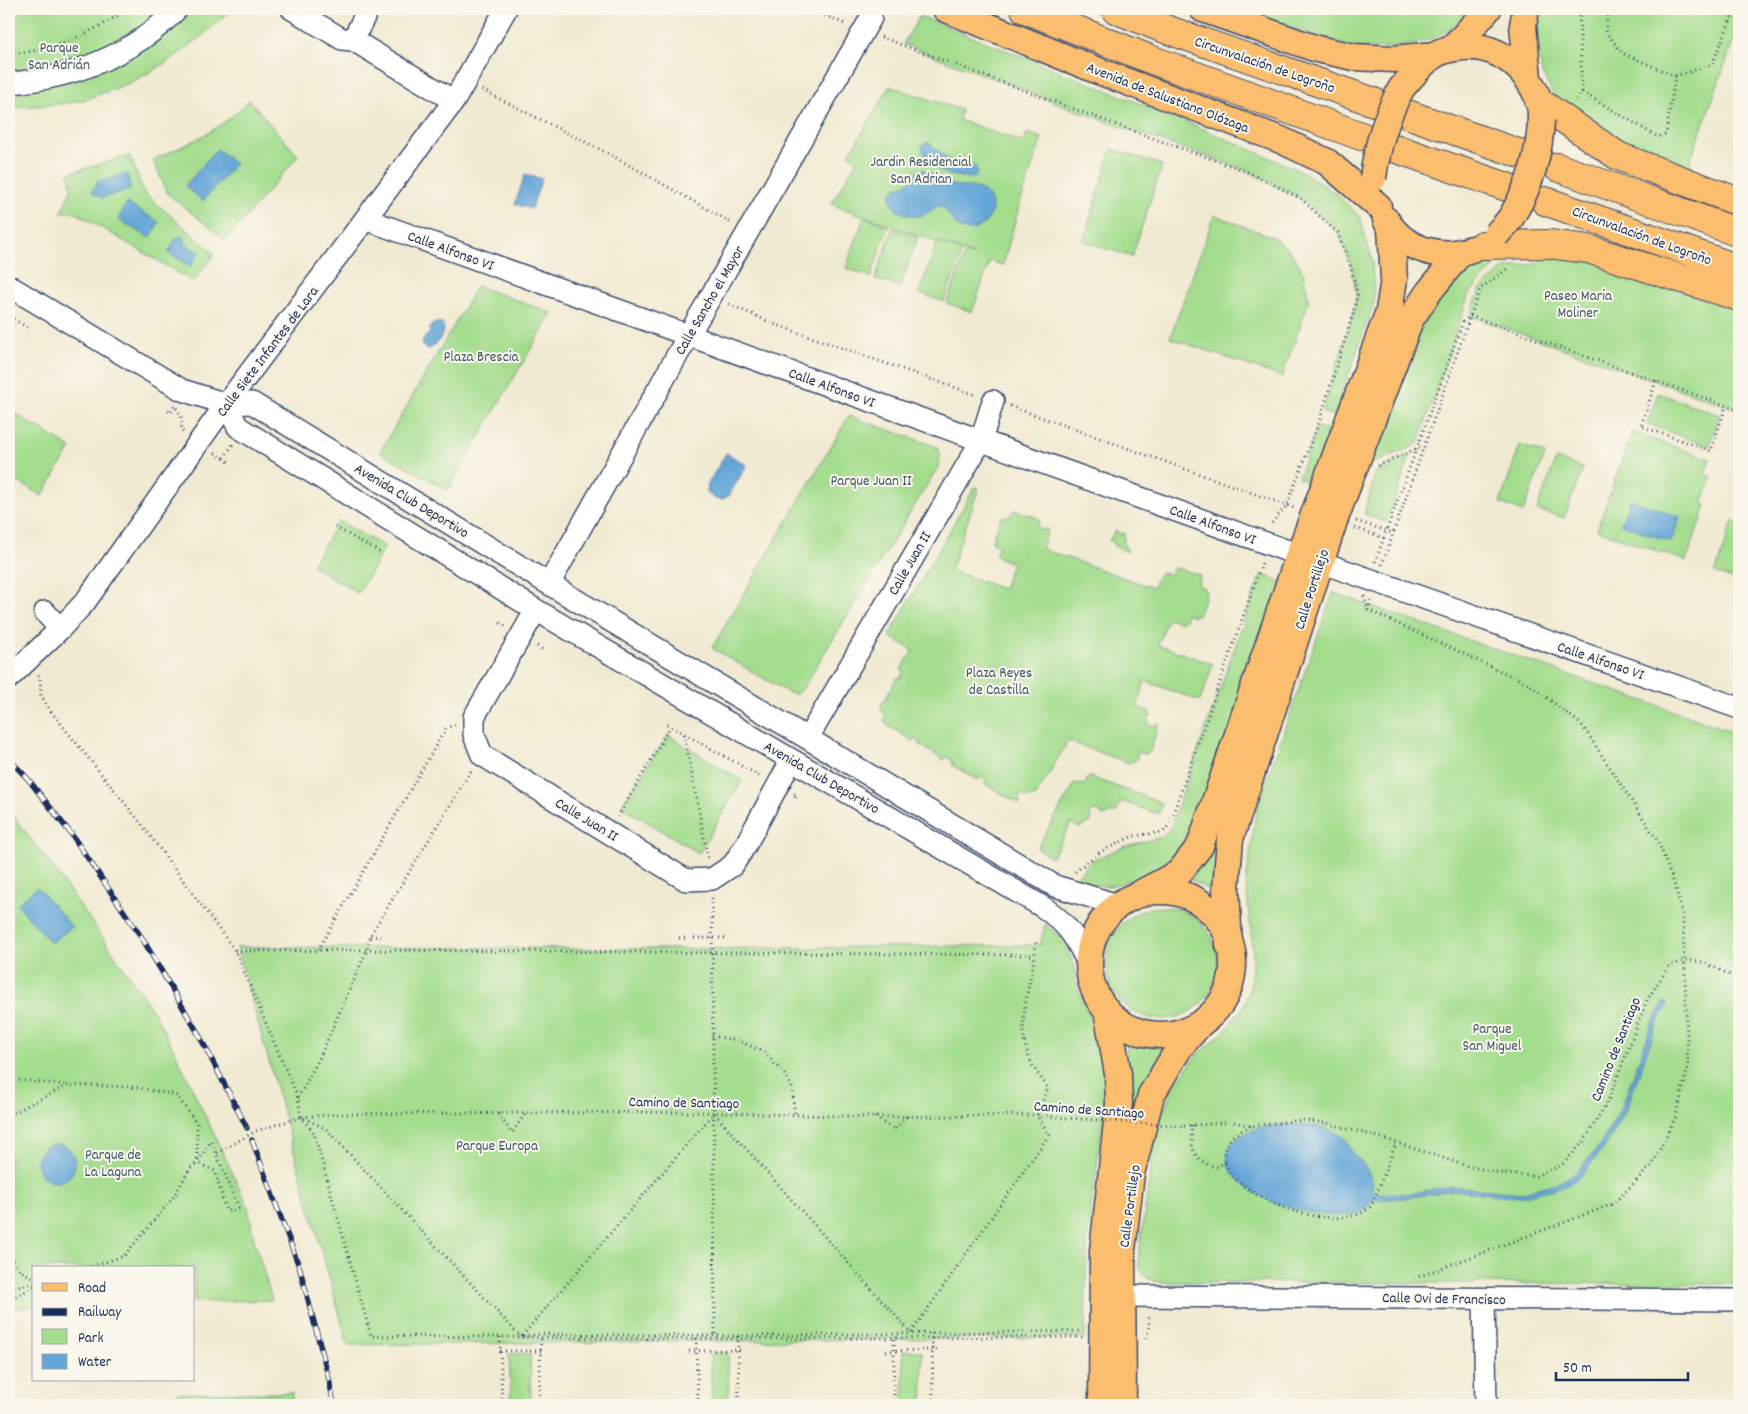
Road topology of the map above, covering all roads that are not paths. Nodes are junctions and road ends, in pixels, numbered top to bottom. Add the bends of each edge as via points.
1 (177, 9) edge
2 (292, 9) edge
3 (368, 9) edge
4 (506, 9) edge
5 (946, 9) edge
6 (1025, 9) edge
7 (1115, 9) edge
8 (1203, 9) edge
9 (1488, 9) edge
10 (1526, 9) edge
11 (868, 25) road end
12 (353, 40) junction
13 (1443, 52) junction
14 (9, 83) edge
15 (454, 101) junction
16 (1404, 101) junction
17 (1374, 102) dead end
18 (1543, 105) junction
19 (1362, 136) dead end
20 (1394, 148) dead end
21 (1518, 153) dead end
22 (1557, 167) dead end
23 (1507, 187) dead end
24 (1545, 200) dead end
25 (1739, 202) edge
26 (1378, 206) junction
27 (365, 219) junction
28 (1391, 229) junction
29 (1739, 233) edge
30 (1479, 245) junction
31 (1739, 270) edge
32 (10, 289) edge
33 (1739, 297) edge
34 (688, 336) junction
35 (993, 401) road end
36 (226, 404) junction
37 (981, 441) junction
38 (1309, 558) junction
39 (549, 584) junction
40 (536, 610) junction
41 (594, 611) junction
42 (45, 612) dead end
43 (60, 630) junction
44 (9, 678) edge
45 (1739, 708) edge
46 (808, 738) junction
47 (791, 761) junction
48 (1141, 893) junction
49 (1118, 906) junction
50 (1230, 945) junction
51 (1089, 964) junction
52 (1107, 1010) junction
53 (1201, 1024) junction
54 (1122, 1296) junction
55 (1484, 1299) junction
56 (1739, 1300) edge
57 (1102, 1405) edge
58 (1123, 1405) edge
59 (1486, 1405) edge

1 - 14 street via 145,37 89,67 59,76
2 - 12 street via 342,40
3 - 12 street
4 - 15 street, Calle Siete Infantes de Lara
5 - 26 main road, Avenida de Salustiano Olózaga via 1110,76 1281,140 1327,162
6 - 19 highway via 1147,58
7 - 17 highway, Circunvalación de Logroño
8 - 13 main road via 1317,49 1354,58 1393,59
9 - 13 main road via 1463,37
10 - 18 main road, Calle Portillejo via 1523,25
11 - 34 street, Calle Sancho el Mayor
12 - 15 street
13 - 16 main road via 1417,70
13 - 18 main road via 1472,47 1494,51 1513,62
15 - 27 street, Calle Siete Infantes de Lara
16 - 21 highway
16 - 26 main road, bridge via 1388,116 1376,153 1373,178
18 - 25 highway via 1618,156
18 - 30 main road, Calle Portillejo, bridge via 1538,150 1524,193 1512,216
20 - 23 highway
22 - 29 highway
24 - 31 highway, Circunvalación de Logroño
26 - 28 main road
27 - 34 street, Calle Alfonso VI
27 - 36 street, Calle Siete Infantes de Lara
28 - 30 main road via 1405,242 1441,254
28 - 38 main road, Calle Portillejo via 1394,279 1389,311
30 - 33 highway via 1549,244 1588,249
30 - 38 main road, Calle Portillejo via 1428,293 1410,320 1337,514
32 - 36 street, Avenida Club Deportivo via 182,390
34 - 37 street, Calle Alfonso VI
34 - 39 street, Calle Sancho el Mayor
35 - 37 street, Calle Juan II
36 - 39 street, Avenida Club Deportivo via 252,403
36 - 40 street, Avenida Club Deportivo via 238,427
36 - 43 street, Calle Siete Infantes de Lara via 85,602
37 - 38 street, Calle Alfonso VI
37 - 46 street, Calle Juan II
38 - 45 street, Calle Alfonso VI
38 - 48 main road, Calle Portillejo via 1200,846 1179,873
38 - 50 main road, Calle Portillejo via 1230,839 1226,888
39 - 41 street, Avenida Club Deportivo
40 - 41 street, Avenida Club Deportivo
40 - 47 street, Avenida Club Deportivo
40 - 47 street, Calle Juan II via 474,717 478,748 482,755 686,880 712,879 733,865
41 - 46 street, Avenida Club Deportivo
42 - 43 street
43 - 44 street, Calle Siete Infantes de Lara
46 - 49 street, Avenida Club Deportivo via 1056,886
47 - 51 street, Avenida Club Deportivo via 1043,907 1064,923
48 - 49 main road
48 - 50 main road via 1166,892 1193,899 1218,920
49 - 51 main road via 1098,930
50 - 53 main road via 1233,967 1230,986 1224,998
51 - 52 main road via 1090,980
52 - 53 main road via 1127,1027 1154,1035 1184,1031
52 - 57 main road, Calle Portillejo via 1118,1074 1118,1104 1103,1251
53 - 54 main road, Calle Portillejo via 1179,1048 1151,1095 1131,1174 1122,1250
54 - 55 street, Calle Ovi de Francisco
54 - 58 main road, Calle Portillejo
55 - 56 street, Calle Ovi de Francisco
55 - 59 street

